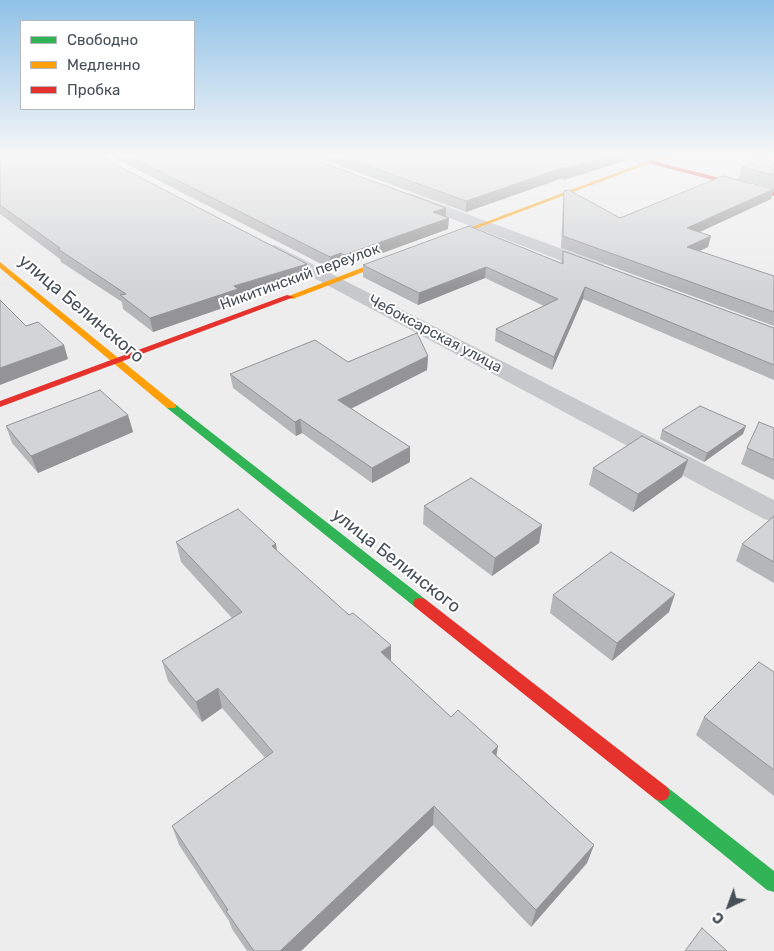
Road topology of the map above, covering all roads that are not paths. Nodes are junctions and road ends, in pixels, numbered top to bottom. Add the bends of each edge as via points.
1 (415, 200) edge
2 (547, 200) edge
3 (481, 225) junction
4 (255, 239) edge
5 (426, 246) edge
6 (408, 253) edge
7 (0, 264) edge
8 (609, 273) edge
9 (334, 281) junction
10 (115, 361) junction
11 (0, 404) edge
12 (774, 512) edge
13 (774, 883) edge

1 - 3 street
2 - 3 street
3 - 5 street
3 - 8 street
4 - 9 street, Чебоксарская улица
6 - 9 street, Никитинский переулок
7 - 10 street, улица Белинского
9 - 10 street, Никитинский переулок
9 - 12 street, Чебоксарская улица
10 - 11 street, Никитинский переулок
10 - 13 street, улица Белинского

